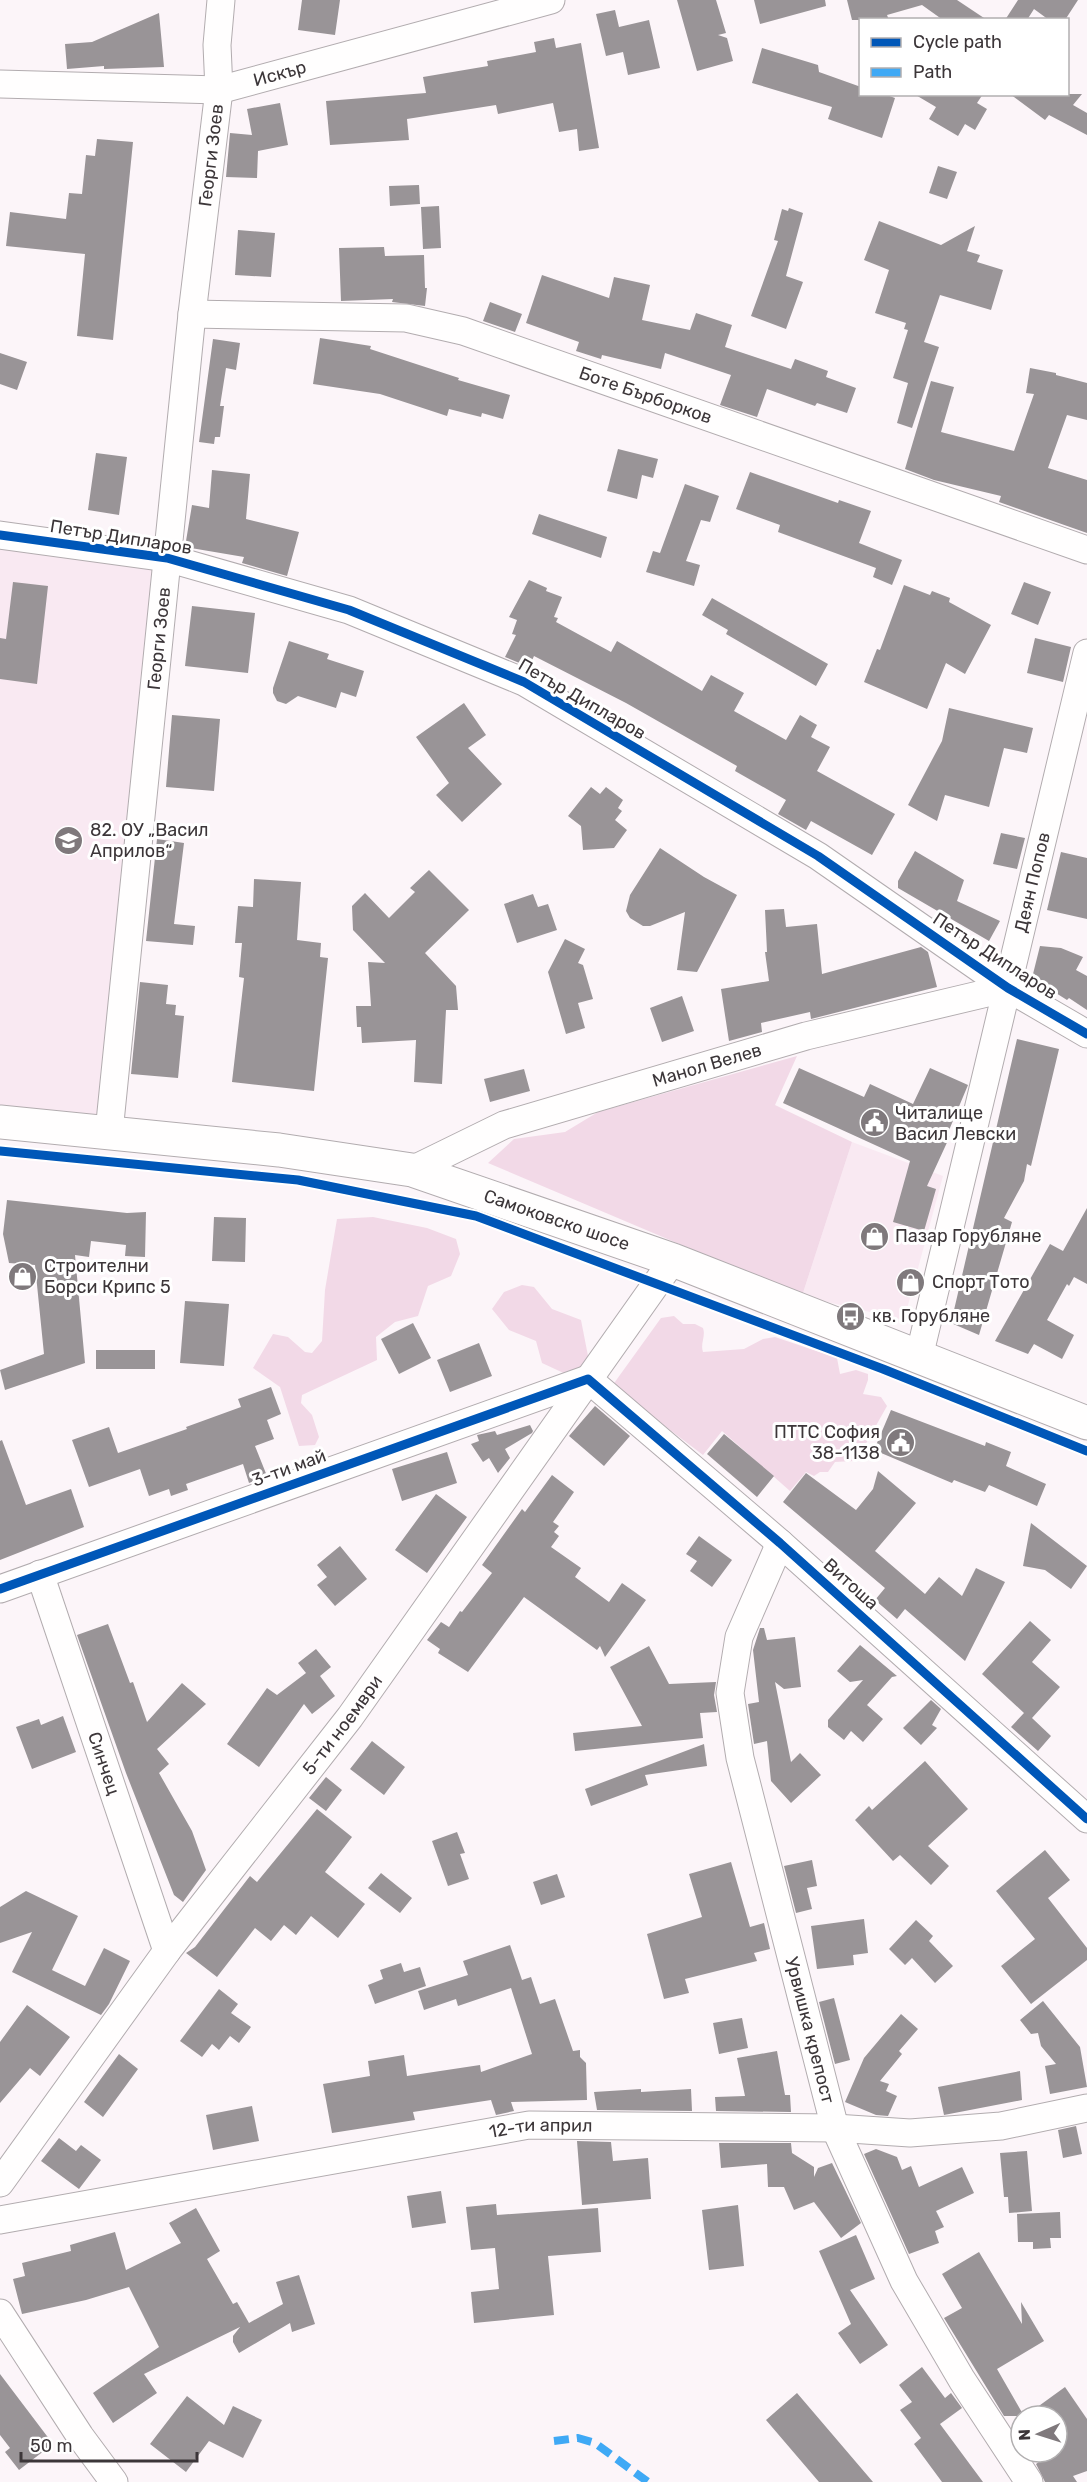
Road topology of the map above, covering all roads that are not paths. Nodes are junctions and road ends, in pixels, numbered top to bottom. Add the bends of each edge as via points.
1 (221, 0) edge
2 (551, 0) edge
3 (0, 84) edge
4 (219, 90) junction
5 (192, 314) junction
6 (0, 535) edge
7 (1087, 550) edge
8 (167, 558) junction
9 (1087, 653) edge
10 (1077, 744) edge
11 (1008, 988) junction
12 (1087, 1034) edge
13 (0, 1122) edge
14 (110, 1132) junction
15 (412, 1170) junction
16 (673, 1260) junction
17 (919, 1357) junction
18 (588, 1379) junction
19 (1087, 1424) edge
20 (780, 1544) junction
21 (40, 1574) junction
22 (0, 1589) edge
23 (1087, 1819) edge
24 (167, 1951) junction
25 (1087, 2108) edge
26 (835, 2128) junction
27 (0, 2183) edge
28 (0, 2220) edge
29 (0, 2313) edge
30 (114, 2482) edge
31 (1029, 2482) edge

1 - 4 street, Георги Зоев
2 - 4 street, Искър
3 - 4 street, Искър
4 - 5 street, Георги Зоев
5 - 7 street, Боте Бърборков via 406,318 463,331
5 - 8 street, Георги Зоев
6 - 8 street, Петър Дипларов
8 - 11 street, Петър Дипларов via 349,610 524,681 818,856
8 - 14 street, Георги Зоев
9 - 10 street, Деян Попов
10 - 11 street, Деян Попов
11 - 12 street, Петър Дипларов
11 - 15 street, Манол Велев via 806,1036 504,1125
11 - 17 street, Деян Попов
13 - 14 main road, Самоковско шосе
14 - 15 main road, Самоковско шосе via 279,1150
15 - 16 main road, Самоковско шосе
16 - 17 main road, Самоковско шосе
16 - 18 street, 5-ти ноември
17 - 19 main road, Самоковско шосе
18 - 20 street, Витоша
18 - 21 street, 3-ти май
18 - 24 street, 5-ти ноември via 350,1717
20 - 23 street, Витоша
20 - 26 street, Урвишка крепост via 739,1637 730,1693 740,1758
21 - 22 street, 3-ти май
21 - 24 street, Синчец
24 - 27 street, 5-ти ноември
25 - 26 street, 12-ти април via 1001,2126 910,2133
26 - 28 street, 12-ти април via 529,2125
26 - 31 street, Урвишка крепост via 904,2281 962,2380
29 - 30 street

